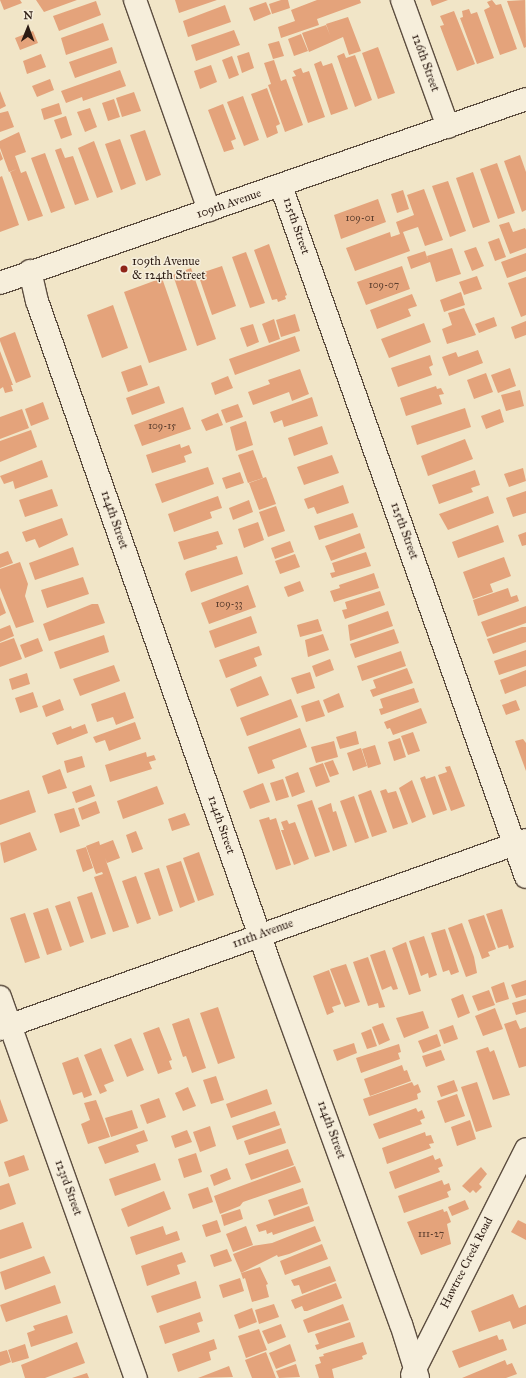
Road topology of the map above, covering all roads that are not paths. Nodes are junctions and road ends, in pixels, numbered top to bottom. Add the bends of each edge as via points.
1 (135, 0) edge
2 (402, 0) edge
3 (526, 99) edge
4 (448, 127) junction
5 (281, 186) junction
6 (210, 210) junction
7 (30, 271) junction
8 (0, 283) edge
9 (520, 842) edge
10 (526, 877) edge
11 (260, 935) junction
12 (0, 997) edge
13 (5, 1027) edge
14 (526, 1149) edge
15 (414, 1374) edge
16 (136, 1378) edge

1 - 6 street
2 - 4 street, 126th Street
3 - 4 street, 109th Avenue
4 - 5 street, 109th Avenue
5 - 6 street, 109th Avenue
5 - 9 street, 125th Street
6 - 7 street, 109th Avenue
7 - 8 street, 109th Avenue
7 - 11 street, 124th Street via 37,301
9 - 10 street, 125th Street
9 - 11 street, 111th Avenue
11 - 13 street, 111th Avenue
11 - 15 street, 124th Street via 398,1316
12 - 13 street, 123rd Street
13 - 16 street, 123rd Street
14 - 15 street, Hawtree Creek Road

